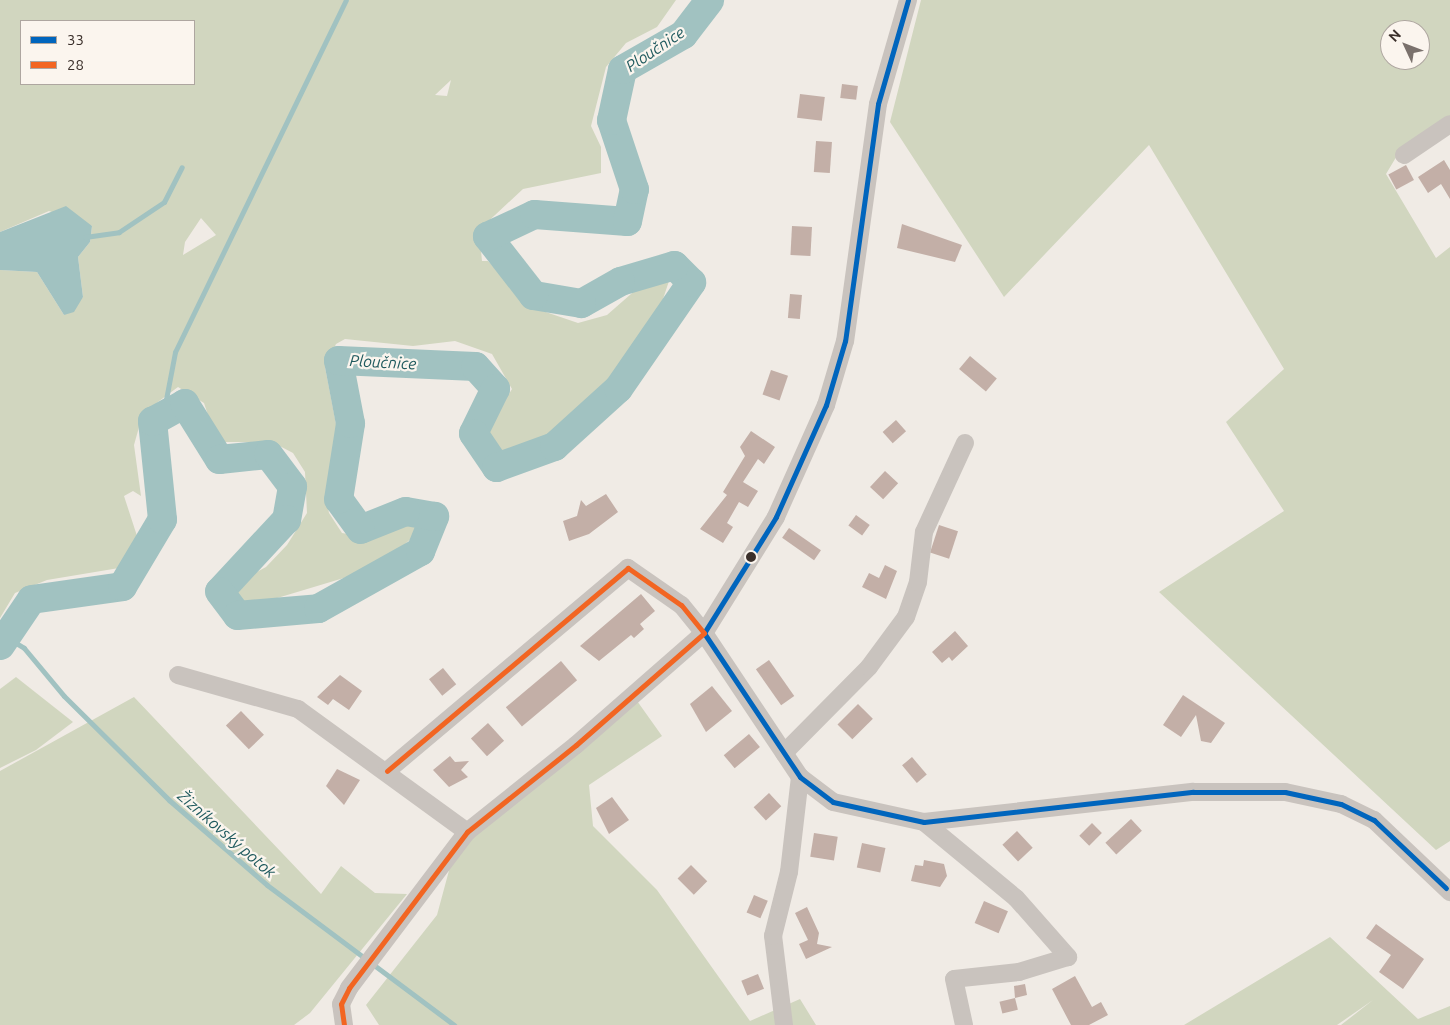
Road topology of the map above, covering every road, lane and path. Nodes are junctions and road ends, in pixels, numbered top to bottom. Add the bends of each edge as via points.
1 (908, 0) edge
2 (1450, 124) edge
3 (1404, 155) dead end
4 (965, 443) dead end
5 (704, 633) junction
6 (178, 675) dead end
7 (784, 753) junction
8 (387, 771) junction
9 (800, 776) junction
10 (924, 822) junction
11 (467, 832) junction
12 (1448, 890) edge
13 (344, 1025) edge
14 (784, 1025) edge
15 (964, 1025) edge

1 - 5 street via 878,104 845,341 826,406 776,517
2 - 3 street
4 - 7 street via 924,532 918,582 906,617 869,667
5 - 7 street
5 - 8 street via 681,604 628,568
5 - 11 street via 576,745
6 - 8 street via 298,709
7 - 9 street
8 - 11 street
9 - 10 street via 833,802
9 - 14 street via 789,872 773,936
10 - 12 street via 1193,792 1285,792 1341,804 1374,820
10 - 15 street via 1016,898 1068,957 1019,972 954,979
11 - 13 street via 348,988 341,1004

